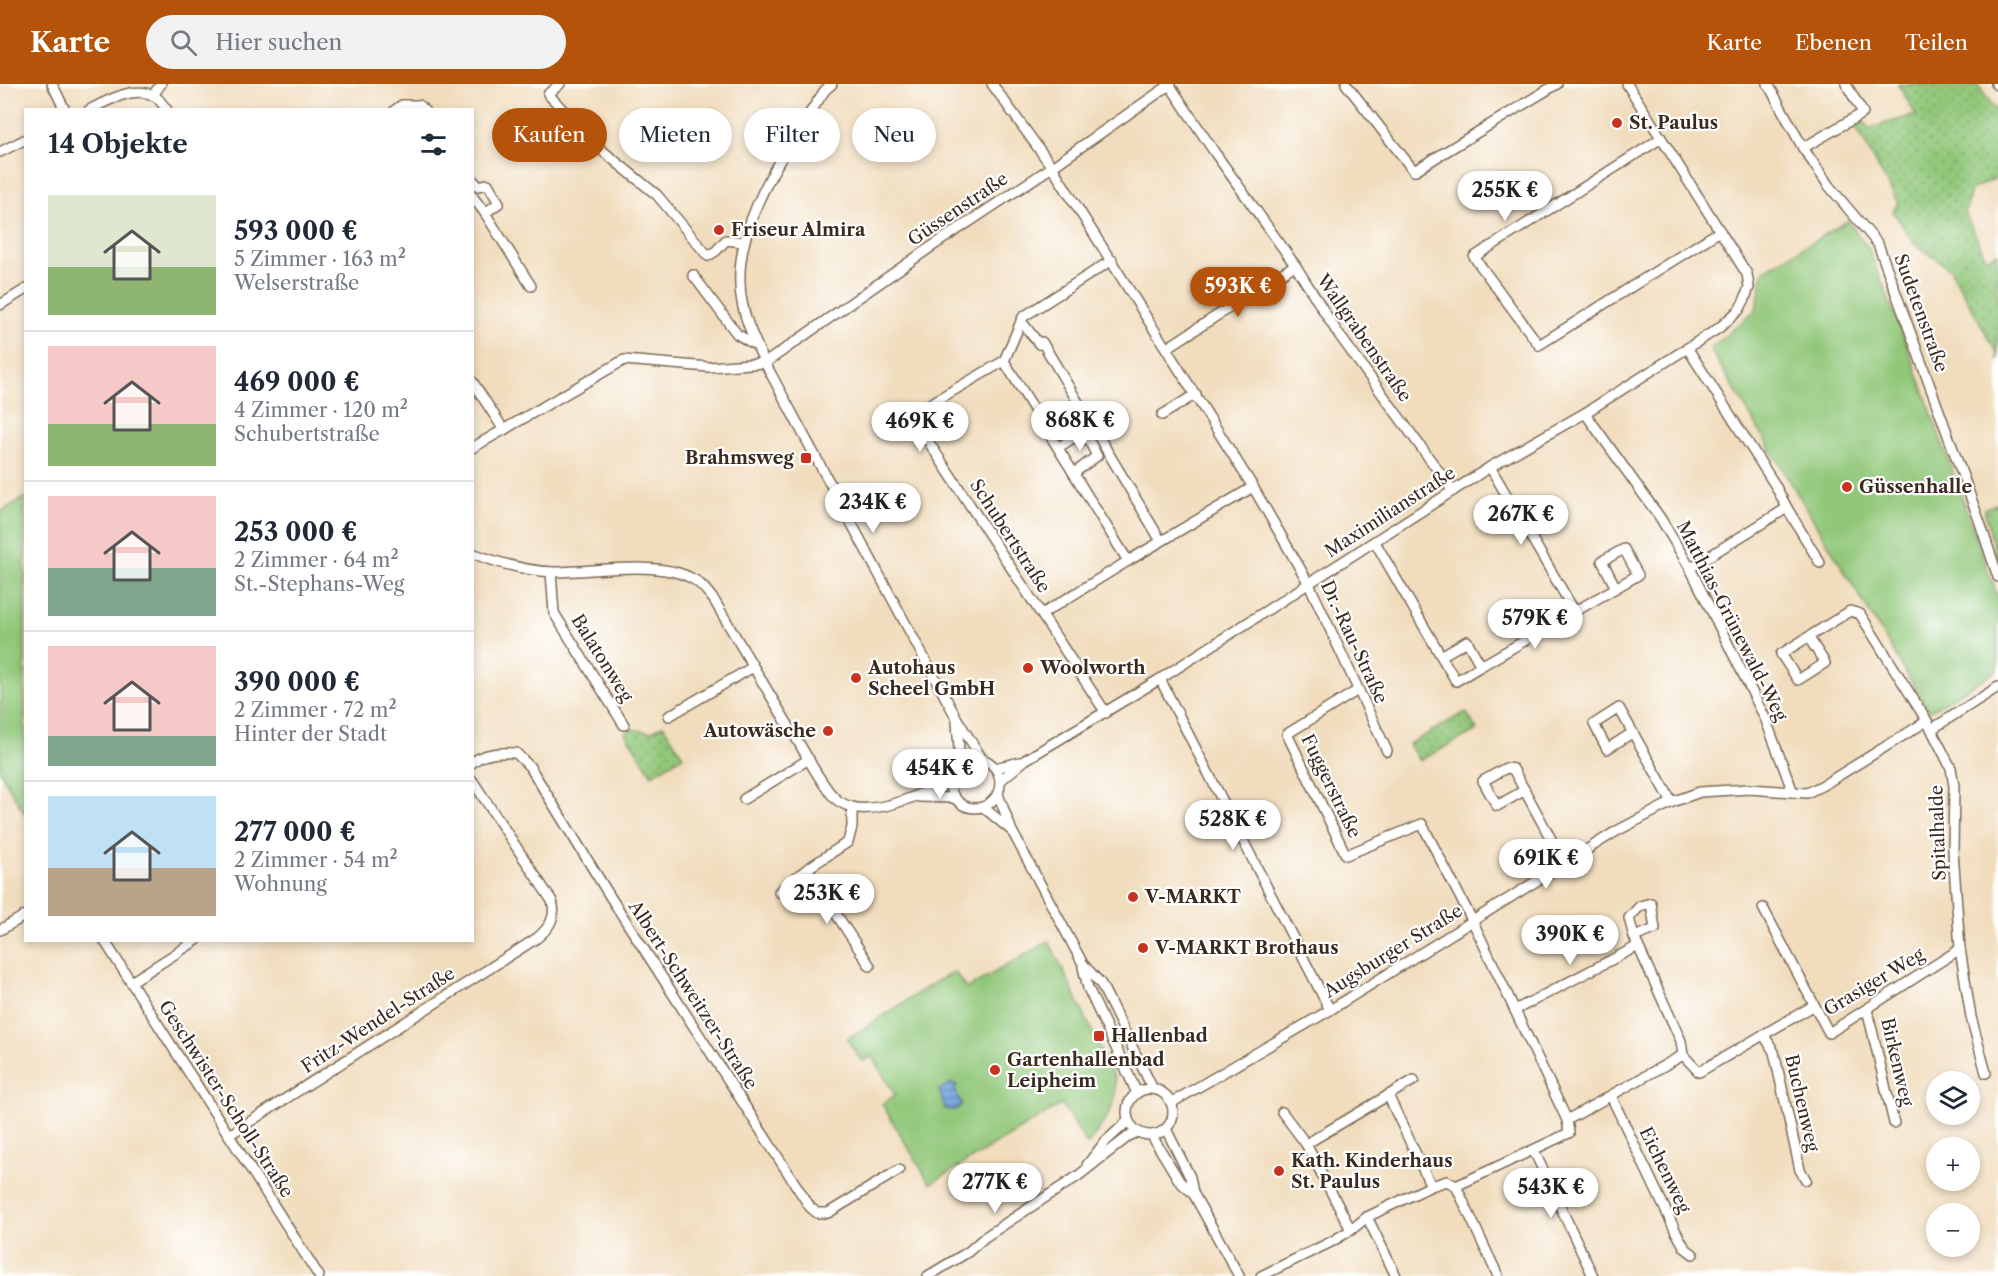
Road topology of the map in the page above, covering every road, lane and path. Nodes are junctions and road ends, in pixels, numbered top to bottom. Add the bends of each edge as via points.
1 (52, 84) edge
2 (154, 84) edge
3 (161, 84) edge
4 (560, 84) edge
5 (832, 84) edge
6 (992, 84) edge
7 (1170, 84) edge
8 (1557, 84) edge
9 (1627, 84) edge
10 (1768, 84) edge
11 (1846, 84) edge
12 (1352, 86) edge
13 (153, 95) junction
14 (64, 108) edge
15 (94, 108) edge
16 (165, 108) edge
17 (398, 108) edge
18 (422, 108) edge
19 (1660, 139) junction
20 (24, 140) edge
21 (1803, 148) junction
22 (0, 152) edge
23 (1052, 167) junction
24 (474, 189) edge
25 (485, 213) junction
26 (1720, 231) junction
27 (743, 242) junction
28 (1112, 260) junction
29 (1294, 265) junction
30 (693, 275) dead end
31 (531, 286) dead end
32 (24, 291) edge
33 (0, 305) edge
34 (1021, 321) junction
35 (757, 346) junction
36 (1167, 348) junction
37 (1688, 349) junction
38 (1004, 361) junction
39 (765, 363) junction
40 (474, 384) edge
41 (1196, 394) junction
42 (1585, 413) junction
43 (1162, 415) dead end
44 (504, 430) junction
45 (474, 447) edge
46 (1059, 447) junction
47 (1490, 467) junction
48 (1074, 473) junction
49 (1253, 487) junction
50 (1453, 491) junction
51 (1787, 508) junction
52 (1161, 541) junction
53 (1375, 542) junction
54 (474, 554) edge
55 (1128, 561) junction
56 (1820, 563) dead end
57 (1690, 568) junction
58 (551, 572) junction
59 (1998, 578) edge
60 (1309, 584) junction
61 (1616, 588) dead end
62 (1575, 612) junction
63 (1042, 614) junction
64 (1809, 638) junction
65 (1441, 656) junction
66 (1481, 666) junction
67 (753, 667) junction
68 (1160, 679) junction
69 (1998, 687) edge
70 (1358, 690) junction
71 (1106, 712) junction
72 (669, 716) dead end
73 (957, 719) junction
74 (624, 725) dead end
75 (1930, 725) junction
76 (1632, 733) junction
77 (1387, 751) dead end
78 (809, 759) junction
79 (982, 759) junction
80 (1025, 760) junction
81 (474, 761) edge
82 (960, 763) junction
83 (995, 768) junction
84 (950, 779) junction
85 (1000, 781) junction
86 (474, 783) edge
87 (1525, 790) junction
88 (1793, 792) junction
89 (998, 794) junction
90 (916, 797) junction
91 (954, 798) junction
92 (744, 799) dead end
93 (1672, 802) junction
94 (852, 807) junction
95 (983, 807) junction
96 (1012, 831) junction
97 (1564, 863) junction
98 (807, 869) junction
99 (779, 892) dead end
100 (1763, 908) dead end
101 (24, 916) edge
102 (1473, 920) junction
103 (0, 930) edge
104 (105, 942) edge
105 (194, 942) edge
106 (1960, 949) junction
107 (1083, 964) junction
108 (870, 966) dead end
109 (131, 982) junction
110 (1813, 1006) junction
111 (1867, 1009) junction
112 (1330, 1010) junction
113 (1515, 1010) junction
114 (1764, 1035) junction
115 (1683, 1055) junction
116 (1986, 1073) dead end
117 (1414, 1080) dead end
118 (1153, 1089) junction
119 (1137, 1093) junction
120 (1388, 1095) junction
121 (1611, 1096) junction
122 (1171, 1103) junction
123 (1282, 1112) dead end
124 (1567, 1120) junction
125 (1128, 1121) junction
126 (1894, 1123) dead end
127 (1166, 1129) junction
128 (1138, 1132) junction
129 (229, 1135) junction
130 (1152, 1136) junction
131 (1306, 1144) junction
132 (1534, 1151) junction
133 (899, 1170) dead end
134 (1078, 1176) junction
135 (1806, 1180) dead end
136 (1431, 1186) junction
137 (1456, 1186) junction
138 (1193, 1194) junction
139 (1366, 1217) junction
140 (1351, 1230) junction
141 (1693, 1254) dead end
142 (319, 1276) edge
143 (928, 1276) edge
144 (1239, 1276) edge
145 (1261, 1276) edge
146 (1396, 1276) edge
147 (1498, 1276) edge
148 (1593, 1276) edge

1 - 14 street
2 - 13 street
3 - 13 street
4 - 27 street via 548,94 599,148 657,195 708,256 726,240
5 - 27 street via 789,146 754,212
6 - 23 street, Dr.-Rau-Straße
7 - 23 street, Güssenstraße
7 - 29 street, Wallgrabenstraße
8 - 12 street via 1414,171
9 - 19 street
10 - 21 street, Sudetenstraße
11 - 21 street via 1863,113
13 - 15 street via 137,92
13 - 16 street
17 - 18 street
19 - 26 street
19 - 26 street via 1474,257 1539,345
20 - 22 street
21 - 59 street, Sudetenstraße via 1878,244
23 - 28 street, Dr.-Rau-Straße
23 - 39 street, Güssenstraße
24 - 25 street
24 - 25 street via 488,184 499,203
25 - 31 street
26 - 37 street, Maximilianstraße via 1747,274 1749,287 1739,310
27 - 35 street via 743,308
28 - 34 street
28 - 36 street, Dr.-Rau-Straße
29 - 36 street
29 - 50 street, Wallgrabenstraße via 1337,333
30 - 35 street via 737,334
32 - 33 street
34 - 38 street
34 - 52 street via 1039,344 1042,342
35 - 39 street
36 - 41 street, Dr.-Rau-Straße
37 - 42 street, Maximilianstraße
37 - 51 street
38 - 46 street
38 - 63 street, Schubertstraße via 911,415
39 - 44 street via 709,367 624,360
39 - 73 street
40 - 44 street
41 - 43 street
41 - 49 street, Dr.-Rau-Straße
42 - 47 street, Maximilianstraße
42 - 57 street, Matthias-Grünewald-Weg via 1661,519
44 - 45 street
46 - 48 street
46 - 48 street via 1084,431 1097,456
47 - 50 street, Maximilianstraße
47 - 62 street
48 - 55 street
49 - 52 street
49 - 60 street, Dr.-Rau-Straße
50 - 53 street, Maximilianstraße
51 - 56 street
51 - 57 street
52 - 55 street
53 - 60 street, Maximilianstraße
53 - 65 street
54 - 58 street
55 - 63 street
57 - 88 street, Matthias-Grünewald-Weg via 1765,718
58 - 67 street via 657,569 694,579 714,600
58 - 74 street, Balatonweg via 554,613
60 - 68 street, Maximilianstraße
60 - 70 street, Dr.-Rau-Straße
61 - 62 street
62 - 66 street
63 - 71 street, Schubertstraße
64 - 64 street via 1781,654 1797,680 1825,663
64 - 75 street, Spitalhalde via 1850,611 1860,614
65 - 66 street via 1456,681
65 - 66 street via 1467,641
67 - 72 street
67 - 78 street
68 - 71 street, Maximilianstraße
68 - 112 street
69 - 75 street, Augsburger Straße
70 - 77 street, Dr.-Rau-Straße
70 - 102 street, Fuggerstraße via 1287,734 1346,855 1422,824
71 - 80 street, Maximilianstraße
73 - 79 street
73 - 82 street
75 - 88 street, Augsburger Straße via 1807,793
75 - 106 street, Spitalhalde via 1951,768 1954,786 1953,851
76 - 76 street via 1618,708 1594,724 1607,749
76 - 93 street
78 - 92 street
78 - 94 street via 830,793
79 - 82 street
79 - 83 street
80 - 83 street, Maximilianstraße
80 - 85 street, Maximilianstraße
81 - 133 street, Albert-Schweitzer-Straße via 501,752 516,753 530,767 810,1207 817,1213 828,1213
82 - 84 street
83 - 85 street
84 - 90 street
84 - 91 street
85 - 89 street
86 - 129 street, Fritz-Wendel-Straße via 552,901 553,918 547,930
87 - 87 street via 1513,769 1483,781 1497,806
87 - 97 street
88 - 93 street, Augsburger Straße via 1700,792
89 - 95 street
89 - 96 street
90 - 91 street
90 - 94 street via 866,808
91 - 95 street via 966,806
93 - 97 street, Augsburger Straße
94 - 98 street via 848,842
95 - 96 street
96 - 107 street
97 - 102 street, Augsburger Straße
98 - 99 street
98 - 108 street
100 - 110 street, Grasiger Weg
101 - 103 street
102 - 112 street, Augsburger Straße
102 - 113 street
104 - 109 street, Geschwister-Scholl-Straße
105 - 109 street
106 - 111 street, Grasiger Weg
106 - 116 street, Spitalhalde via 1971,1017
107 - 118 street via 1101,984
107 - 119 street via 1088,988
109 - 129 street, Geschwister-Scholl-Straße
110 - 111 street, Grasiger Weg via 1829,1033
110 - 114 street, Grasiger Weg
111 - 126 street, Birkenweg
112 - 122 street, Augsburger Straße
113 - 115 street via 1636,941 1681,1041
113 - 124 street
114 - 115 street, Grasiger Weg via 1699,1072
114 - 135 street, Buchenweg via 1774,1052 1800,1170
115 - 121 street
117 - 120 street
118 - 119 street
118 - 122 street
119 - 125 street via 1127,1105
120 - 131 street
120 - 136 street
121 - 124 street
121 - 141 street, Eichenweg via 1675,1230
122 - 127 street via 1172,1117
123 - 131 street
124 - 132 street via 1569,1133
125 - 128 street
125 - 134 street
127 - 130 street
127 - 138 street via 1190,1177
128 - 130 street
128 - 134 street
129 - 142 street, Geschwister-Scholl-Straße
130 - 138 street via 1180,1182
131 - 140 street
132 - 137 street
132 - 148 street
134 - 143 street
136 - 137 street via 1447,1181
136 - 139 street
137 - 147 street
138 - 144 street
139 - 140 street
139 - 146 street
140 - 145 street

